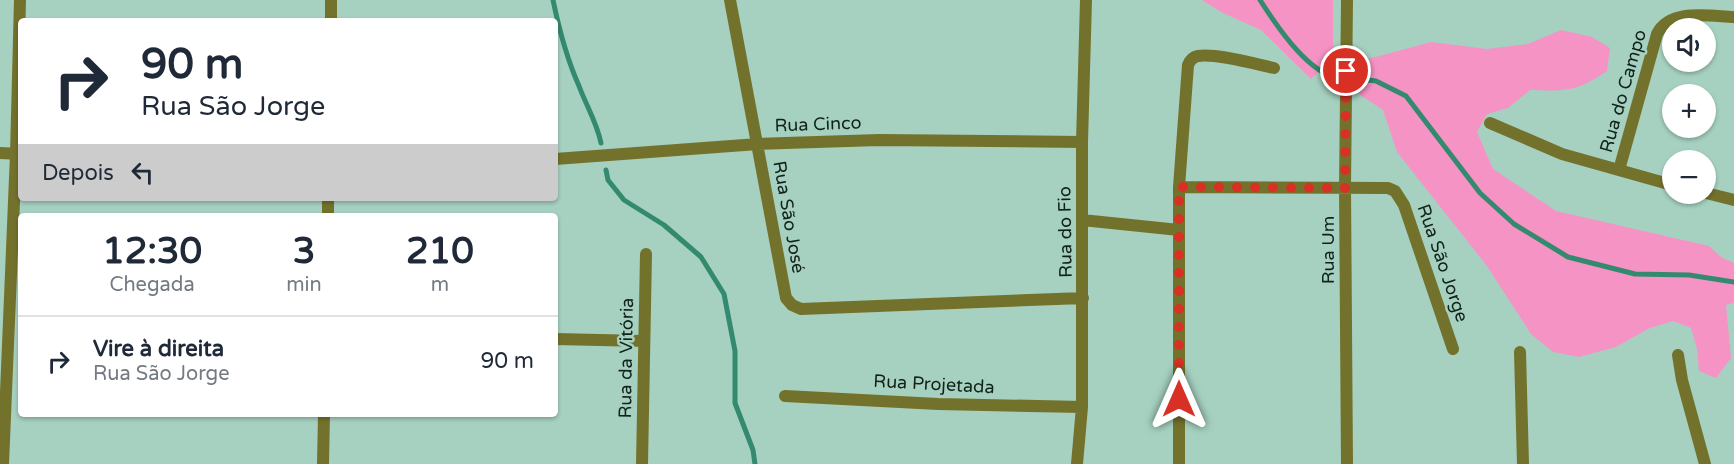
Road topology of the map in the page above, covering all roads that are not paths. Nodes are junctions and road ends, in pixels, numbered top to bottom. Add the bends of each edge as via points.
1 (20, 0) edge
2 (331, 0) edge
3 (729, 0) edge
4 (1086, 0) edge
5 (1347, 0) edge
6 (1734, 17) edge
7 (20, 18) edge
8 (331, 18) edge
9 (1274, 68) dead end
10 (1490, 123) dead end
11 (1082, 142) junction
12 (758, 144) junction
13 (0, 153) edge
14 (18, 154) edge
15 (558, 159) edge
16 (1618, 170) junction
17 (1662, 182) edge
18 (1179, 187) junction
19 (1345, 188) junction
20 (1716, 196) edge
21 (1734, 200) edge
22 (1082, 220) junction
23 (1179, 230) junction
24 (646, 254) dead end
25 (1083, 298) junction
26 (10, 323) edge
27 (558, 339) edge
28 (644, 341) junction
29 (1453, 349) dead end
30 (1520, 352) dead end
31 (1678, 355) dead end
32 (785, 396) dead end
33 (1082, 406) junction
34 (324, 417) edge
35 (3, 464) edge
36 (322, 464) edge
37 (642, 464) edge
38 (1077, 464) edge
39 (1179, 464) edge
40 (1347, 464) edge
41 (1522, 464) edge
42 (1705, 464) edge

1 - 7 street
2 - 8 street
3 - 12 street, Rua São José
4 - 11 street, Rua do Fio
5 - 19 street, Rua Um
6 - 16 street, Rua do Campo via 1678,17 1660,27
9 - 18 street via 1214,57 1190,60
10 - 16 street via 1562,154
11 - 12 street, Rua Cinco via 902,140
11 - 22 street, Rua do Fio
12 - 15 street, Rua Cinco
12 - 25 street, Rua São José via 786,298 792,305 801,309
13 - 14 street
14 - 26 street
16 - 17 street
18 - 19 street, Rua São Jorge
18 - 23 street
19 - 29 street, Rua São Jorge via 1388,188 1400,197
19 - 40 street, Rua Um
20 - 21 street
22 - 23 street
22 - 25 street, Rua do Fio
23 - 39 street
24 - 28 street, Rua da Vitória
25 - 33 street, Rua do Fio
26 - 35 street
27 - 28 street
28 - 37 street, Rua da Vitória
30 - 41 street
31 - 42 street
32 - 33 street, Rua Projetada
33 - 38 street, Rua do Fio
34 - 36 street

